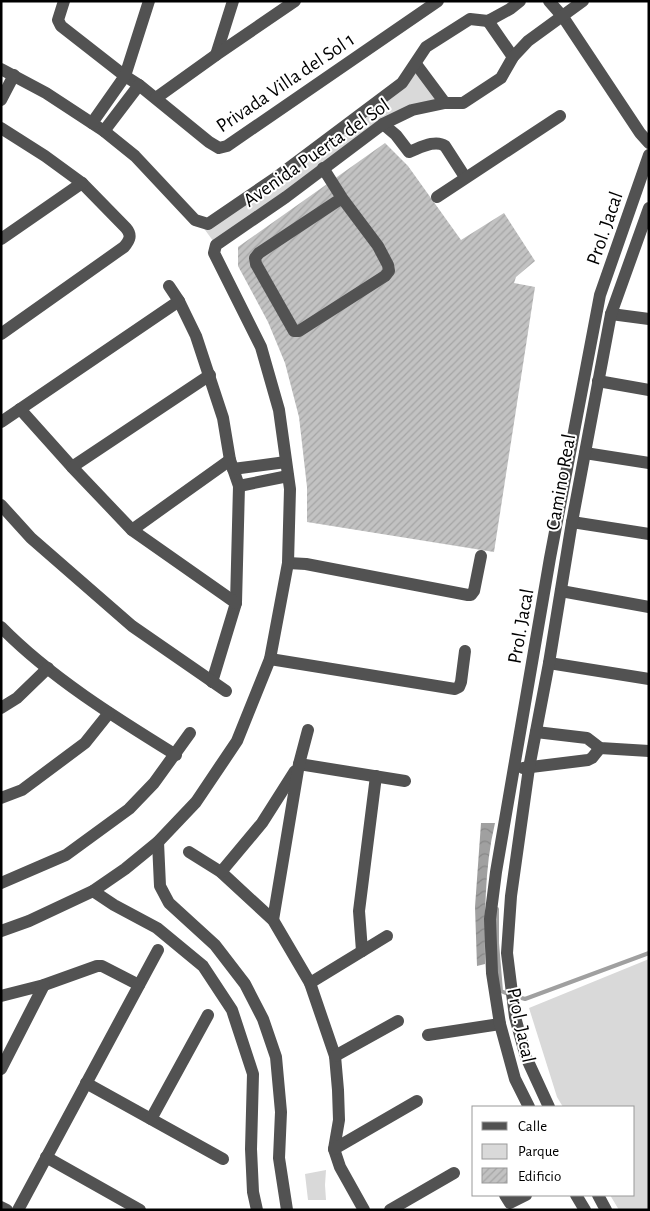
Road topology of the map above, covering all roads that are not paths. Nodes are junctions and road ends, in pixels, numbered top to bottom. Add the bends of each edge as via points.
1 (64, 1) edge
2 (149, 1) edge
3 (233, 1) edge
4 (294, 1) edge
5 (438, 1) edge
6 (520, 1) edge
7 (549, 1) edge
8 (583, 1) edge
9 (563, 17) junction
10 (488, 21) junction
11 (216, 55) junction
12 (513, 57) junction
13 (416, 64) junction
14 (1, 69) edge
15 (14, 75) junction
16 (125, 76) junction
17 (140, 85) junction
18 (4, 94) edge
19 (156, 98) junction
20 (444, 103) junction
21 (560, 116) dead end
22 (95, 118) junction
23 (383, 124) junction
24 (108, 127) junction
25 (4, 133) edge
26 (649, 143) edge
27 (649, 155) edge
28 (323, 168) junction
29 (465, 177) junction
30 (274, 179) junction
31 (82, 183) junction
32 (286, 196) junction
33 (437, 197) dead end
34 (342, 198) junction
35 (649, 208) edge
36 (1, 239) edge
37 (643, 239) edge
38 (169, 286) dead end
39 (178, 301) junction
40 (611, 314) junction
41 (649, 319) edge
42 (1, 334) edge
43 (210, 375) junction
44 (598, 381) junction
45 (649, 390) edge
46 (20, 409) junction
47 (1, 422) edge
48 (585, 453) junction
49 (649, 463) edge
50 (232, 464) junction
51 (72, 467) junction
52 (281, 470) junction
53 (239, 486) junction
54 (1, 505) edge
55 (572, 522) junction
56 (132, 530) junction
57 (649, 534) edge
58 (481, 556) dead end
59 (288, 563) junction
60 (560, 591) junction
61 (236, 603) junction
62 (649, 607) edge
63 (4, 635) edge
64 (465, 651) dead end
65 (270, 660) junction
66 (549, 663) junction
67 (48, 668) junction
68 (649, 678) edge
69 (212, 682) junction
70 (226, 691) dead end
71 (1, 708) edge
72 (109, 713) junction
73 (308, 730) dead end
74 (536, 732) junction
75 (190, 733) dead end
76 (600, 748) junction
77 (649, 751) edge
78 (176, 755) junction
79 (299, 764) junction
80 (514, 768) junction
81 (529, 768) junction
82 (376, 776) junction
83 (405, 781) dead end
84 (1, 798) edge
85 (158, 842) junction
86 (190, 852) dead end
87 (220, 872) junction
88 (1, 883) edge
89 (93, 891) junction
90 (273, 920) junction
91 (1, 931) edge
92 (387, 936) dead end
93 (158, 950) dead end
94 (362, 951) junction
95 (310, 983) junction
96 (44, 985) junction
97 (139, 985) junction
98 (1, 996) edge
99 (208, 1014) dead end
100 (398, 1021) dead end
101 (500, 1024) junction
102 (428, 1034) dead end
103 (334, 1056) junction
104 (1, 1069) edge
105 (86, 1083) junction
106 (417, 1102) dead end
107 (528, 1106) edge
108 (549, 1106) edge
109 (151, 1119) junction
110 (334, 1149) junction
111 (46, 1157) junction
112 (223, 1159) dead end
113 (454, 1173) dead end
114 (506, 1196) edge
115 (524, 1196) edge
116 (577, 1196) edge
117 (599, 1196) edge
118 (1, 1207) edge
119 (7, 1210) edge
120 (18, 1210) edge
121 (140, 1210) edge
122 (257, 1210) edge
123 (287, 1210) edge
124 (364, 1210) edge
125 (390, 1210) edge
126 (585, 1210) edge
127 (606, 1210) edge

1 - 16 street, Privada Villa del Sol 1 via 59,23
2 - 16 street
3 - 11 street
4 - 11 street
5 - 19 street, Privada Villa del Sol 1 via 223,147 214,146
6 - 10 street, Avenida Puerta del Sol
7 - 9 street
8 - 9 street, Avenida Puerta del Sol
9 - 12 street, Avenida Puerta del Sol
9 - 26 street
10 - 12 street
10 - 13 street, Avenida Puerta del Sol via 470,19 426,47
11 - 19 street
12 - 20 street, Avenida Puerta del Sol via 501,78 463,103
13 - 20 street
13 - 30 street, Avenida Puerta del Sol via 402,83
14 - 15 street
15 - 18 street
15 - 22 street
16 - 17 street, Privada Villa del Sol 1
16 - 22 street
17 - 19 street, Privada Villa del Sol 1
17 - 24 street
20 - 23 street, Avenida Puerta del Sol via 412,110
21 - 29 street
22 - 24 street
23 - 28 street, Avenida Puerta del Sol
23 - 29 street via 409,152 434,143 445,146
24 - 30 street, Avenida Puerta del Sol via 181,207 200,223 211,223
25 - 31 street via 45,156
27 - 80 street, Prol. Jacal via 600,295
28 - 32 street, Avenida Puerta del Sol
28 - 34 street
29 - 33 street
30 - 32 street
31 - 36 street
31 - 42 street via 130,233 128,242
32 - 52 street, Avenida Puerta del Sol via 216,245 214,253 261,347 279,410
34 - 34 street via 259,252 255,258 294,331 307,326 389,271 378,246
35 - 37 street, Camino Real
37 - 40 street, Camino Real
38 - 39 street
39 - 43 street via 196,336
39 - 46 street
40 - 41 street
40 - 44 street, Camino Real
43 - 50 street
43 - 51 street
44 - 45 street
44 - 48 street, Camino Real
46 - 47 street
46 - 51 street
48 - 49 street
48 - 55 street, Camino Real
50 - 52 street
50 - 53 street
50 - 56 street
51 - 56 street
52 - 53 street
52 - 59 street via 290,488
53 - 61 street
54 - 69 street via 31,538 132,626
55 - 57 street
55 - 60 street, Camino Real
56 - 61 street
58 - 59 street via 471,595
59 - 65 street
60 - 62 street
60 - 66 street, Camino Real
61 - 69 street
63 - 67 street
64 - 65 street via 461,682 455,689
65 - 85 street via 237,741 196,802
66 - 68 street
66 - 74 street, Camino Real
67 - 71 street via 17,698
67 - 72 street
69 - 70 street
72 - 78 street
72 - 84 street via 85,743 22,790
73 - 79 street
74 - 76 street via 587,738
74 - 81 street, Camino Real
75 - 78 street
76 - 77 street
76 - 81 street via 588,760
78 - 88 street via 129,809 66,856
79 - 82 street
79 - 87 street via 262,823
79 - 90 street
80 - 81 street
80 - 101 street, Prol. Jacal via 490,919 492,974
81 - 108 street, Prol. Jacal via 511,896 507,953 515,1017 526,1057
82 - 83 street
82 - 94 street via 359,911
85 - 89 street
85 - 123 street via 160,886 169,903 215,945 245,984 276,1057 281,1112 280,1158
86 - 87 street
87 - 90 street
89 - 91 street
89 - 122 street via 157,928 203,966 232,1010 253,1074 251,1149
90 - 95 street
92 - 94 street
93 - 97 street
94 - 95 street
95 - 103 street
96 - 97 street via 102,966
96 - 98 street
96 - 104 street
97 - 105 street
99 - 109 street
100 - 103 street
101 - 102 street
101 - 107 street, Prol. Jacal via 515,1079
103 - 110 street via 339,1120
105 - 109 street
105 - 111 street
106 - 110 street
109 - 112 street
110 - 124 street
111 - 120 street
111 - 121 street
113 - 125 street
114 - 115 street via 510,1203
116 - 126 street
117 - 127 street
118 - 119 street

